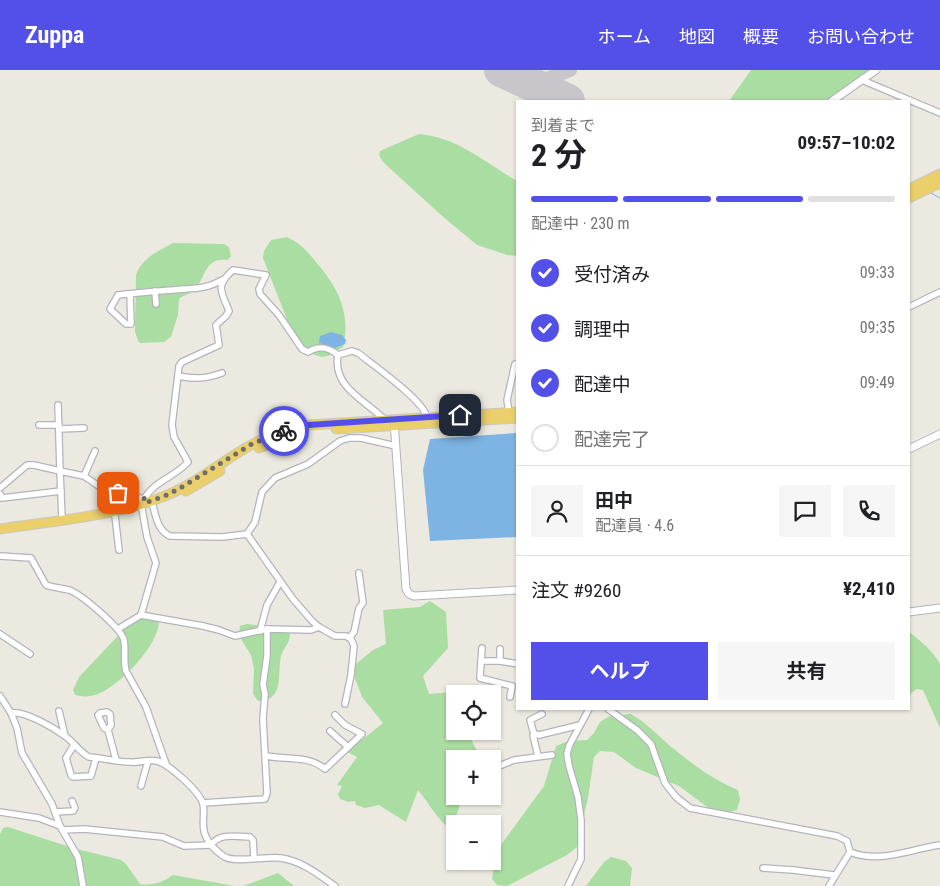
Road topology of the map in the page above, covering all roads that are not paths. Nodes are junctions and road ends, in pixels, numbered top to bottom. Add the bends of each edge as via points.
1 (876, 70) edge
2 (862, 80) junction
3 (833, 100) edge
4 (909, 100) edge
5 (910, 100) edge
6 (940, 113) edge
7 (940, 174) edge
8 (933, 184) edge
9 (911, 192) edge
10 (222, 280) junction
11 (155, 291) junction
12 (940, 292) edge
13 (130, 294) junction
14 (156, 304) dead end
15 (910, 307) edge
16 (338, 355) junction
17 (516, 364) edge
18 (222, 373) dead end
19 (178, 376) junction
20 (58, 405) dead end
21 (513, 412) edge
22 (427, 417) junction
23 (516, 418) edge
24 (384, 419) junction
25 (394, 422) junction
26 (39, 425) dead end
27 (59, 427) junction
28 (84, 428) dead end
29 (940, 434) edge
30 (396, 446) junction
31 (910, 449) edge
32 (95, 451) dead end
33 (60, 471) junction
34 (84, 476) junction
35 (0, 488) edge
36 (61, 490) junction
37 (0, 494) edge
38 (146, 504) junction
39 (115, 516) junction
40 (62, 519) junction
41 (0, 529) edge
42 (247, 534) junction
43 (0, 535) edge
44 (119, 550) dead end
45 (0, 556) edge
46 (359, 573) dead end
47 (280, 582) junction
48 (516, 590) edge
49 (940, 608) edge
50 (910, 612) edge
51 (141, 615) junction
52 (319, 627) junction
53 (118, 629) junction
54 (264, 630) junction
55 (0, 634) edge
56 (349, 638) junction
57 (482, 648) dead end
58 (500, 649) dead end
59 (30, 654) dead end
60 (482, 661) junction
61 (500, 661) junction
62 (516, 664) edge
63 (0, 696) edge
64 (510, 697) dead end
65 (345, 704) dead end
66 (588, 710) edge
67 (609, 710) edge
68 (59, 711) dead end
69 (11, 713) junction
70 (542, 714) dead end
71 (335, 715) dead end
72 (580, 725) junction
73 (108, 730) dead end
74 (330, 731) dead end
75 (534, 734) junction
76 (65, 736) junction
77 (74, 745) junction
78 (348, 747) junction
79 (552, 755) dead end
80 (266, 756) junction
81 (538, 756) junction
82 (96, 758) junction
83 (116, 760) junction
84 (148, 761) junction
85 (166, 764) junction
86 (501, 765) edge
87 (141, 786) dead end
88 (72, 801) dead end
89 (203, 803) junction
90 (0, 812) edge
91 (55, 812) junction
92 (62, 828) junction
93 (211, 845) junction
94 (940, 845) edge
95 (850, 852) junction
96 (254, 858) junction
97 (764, 868) dead end
98 (834, 875) junction
99 (83, 886) edge
100 (335, 886) edge
101 (568, 886) edge
102 (829, 886) edge

1 - 2 street
2 - 3 street
2 - 4 street
5 - 6 street
7 - 8 highway
8 - 9 highway
10 - 11 street via 203,289
10 - 16 street via 233,270 266,275 260,294 279,315 302,350 327,348
10 - 19 street via 221,291 229,311 216,325 219,345 182,362
11 - 13 street
11 - 14 street
12 - 15 street
13 - 13 street via 118,295 110,309 126,324 131,324
16 - 22 street via 352,351 358,353 414,397
16 - 24 street via 340,380
17 - 21 street via 508,400
18 - 19 street via 198,379
19 - 38 street via 172,425 174,437 188,462 148,490
20 - 27 street
21 - 22 highway
22 - 25 highway
23 - 25 highway
24 - 25 highway
24 - 38 highway via 308,425 270,436
25 - 30 street
25 - 38 highway via 295,434 253,450 169,500
26 - 27 street
27 - 28 street
27 - 33 street
29 - 31 street
30 - 42 street via 349,438 308,464 275,478 262,492 254,522
30 - 48 street via 406,589 409,594
32 - 34 street
33 - 34 street
33 - 35 street via 27,465
33 - 36 street
34 - 38 street via 103,489
36 - 37 street via 2,498
36 - 40 street
38 - 39 highway
38 - 40 highway
38 - 42 street via 161,529 170,536
38 - 51 street via 147,537 156,563
39 - 43 highway
39 - 44 street
40 - 41 highway
42 - 47 street
45 - 53 street via 31,558 46,585 80,596
46 - 56 street via 362,603 354,632
47 - 52 street
47 - 54 street via 267,605
49 - 50 street
51 - 53 street
51 - 54 street via 203,626 234,636
52 - 54 street via 311,630
52 - 56 street via 336,636
53 - 85 street via 124,641 126,671 146,707
54 - 80 street via 267,656 263,685
55 - 59 street
56 - 65 street via 354,646
57 - 60 street
58 - 61 street
60 - 61 street
60 - 64 street via 480,681 512,686
61 - 62 street
63 - 69 street
66 - 72 street
67 - 95 street via 651,744 665,783 690,808 837,836 847,841
68 - 76 street
69 - 76 street via 24,714
69 - 91 street via 22,753
70 - 75 street via 530,720
71 - 78 street via 362,734
72 - 75 street
72 - 101 street via 567,754 578,797 582,850 579,865
73 - 83 street
74 - 78 street
75 - 81 street
76 - 77 street
77 - 82 street via 83,754
77 - 82 street via 66,758 71,775 90,776
78 - 80 street via 325,769 317,762 299,758
79 - 81 street
80 - 89 street via 265,799
81 - 86 street
82 - 83 street
83 - 84 street
84 - 85 street
84 - 87 street
85 - 89 street
88 - 91 street via 73,811
89 - 93 street via 204,832
90 - 92 street via 39,818
91 - 92 street
92 - 93 street via 162,837 184,846
92 - 99 street via 78,857
93 - 96 street via 226,858
93 - 96 street via 222,836 250,837
94 - 95 street via 891,857
95 - 98 street
96 - 100 street via 283,858 299,863
97 - 98 street
98 - 102 street

